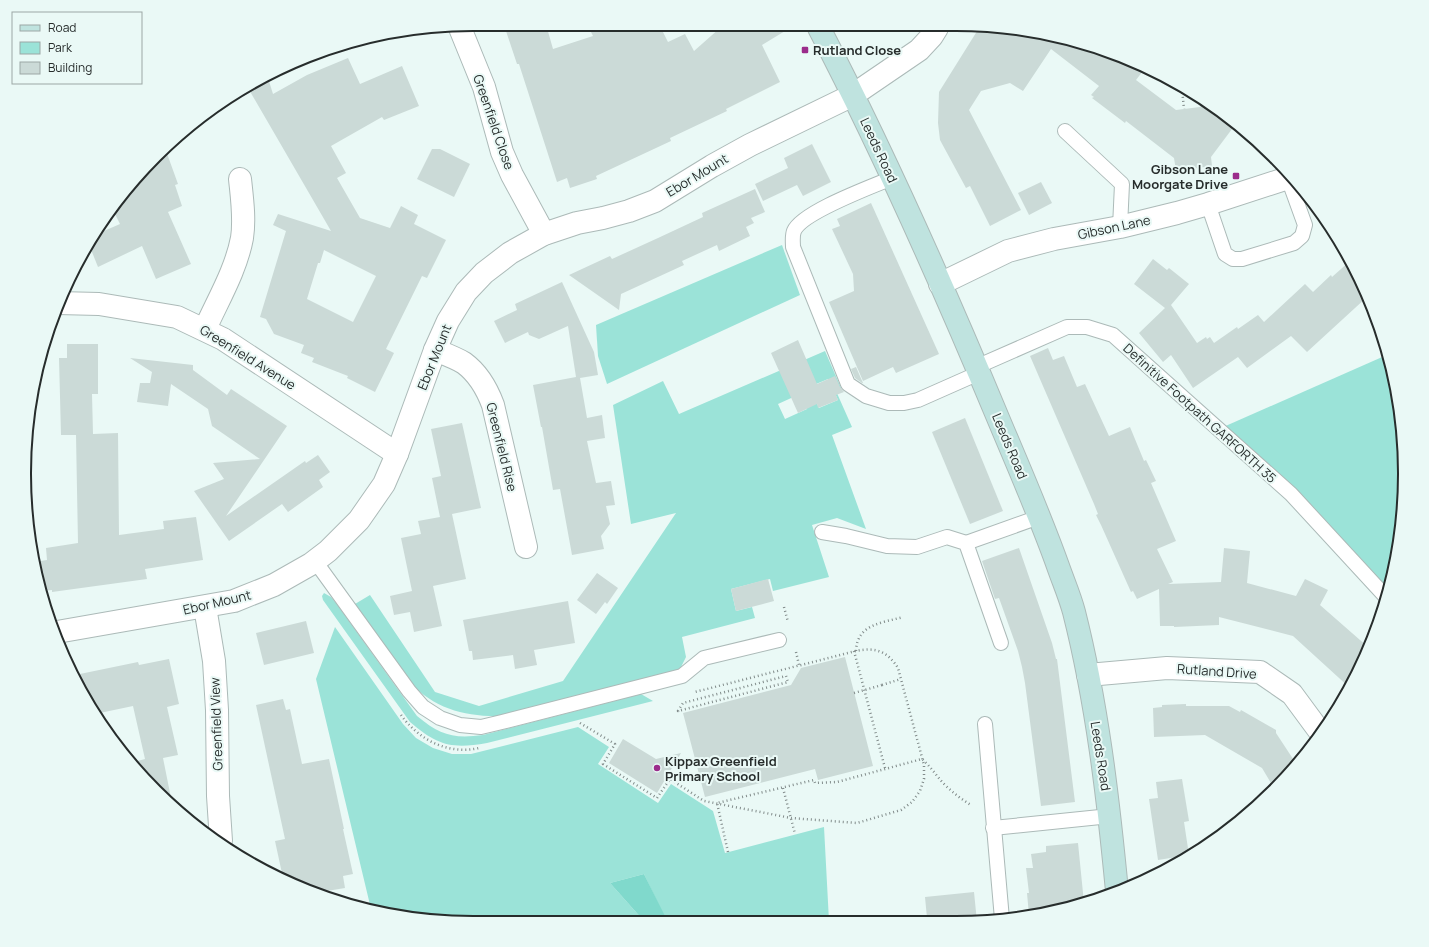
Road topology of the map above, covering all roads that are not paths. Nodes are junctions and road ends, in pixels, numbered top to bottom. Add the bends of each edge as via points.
1 (461, 31) edge
2 (821, 31) edge
3 (935, 31) edge
4 (853, 94) junction
5 (1065, 131) dead end
6 (892, 178) junction
7 (1285, 178) edge
8 (240, 179) dead end
9 (1292, 187) edge
10 (1208, 204) junction
11 (1120, 227) junction
12 (544, 234) junction
13 (940, 284) junction
14 (65, 303) edge
15 (204, 329) junction
16 (435, 350) junction
17 (978, 370) junction
18 (397, 454) junction
19 (1039, 517) junction
20 (822, 532) dead end
21 (966, 543) junction
22 (526, 547) dead end
23 (314, 561) junction
24 (1382, 592) edge
25 (205, 607) junction
26 (60, 631) edge
27 (778, 640) dead end
28 (1001, 643) dead end
29 (1088, 675) junction
30 (985, 724) dead end
31 (1317, 728) edge
32 (1110, 816) junction
33 (993, 821) junction
34 (221, 836) edge
35 (1116, 885) edge
36 (1001, 913) edge

1 - 12 street, Greenfield Close via 484,87 502,152
2 - 4 main road, Leeds Road
3 - 4 street via 919,50
4 - 6 main road, Leeds Road
4 - 12 street, Ebor Mount via 744,148 655,200 629,211
5 - 11 lane via 1122,184
6 - 13 main road, Leeds Road
6 - 17 lane, Definitive Footpath GARFORTH 35 via 822,209 802,221 794,232 793,247 848,384 866,396 889,403 904,403 918,400
7 - 10 street, Gibson Lane
8 - 15 street via 242,237 233,267
9 - 10 lane via 1305,225 1302,236 1294,243 1242,259 1233,259 1225,254
10 - 11 street, Gibson Lane
11 - 13 street, Gibson Lane via 1054,239 1008,251
12 - 16 street, Ebor Mount via 484,273 466,292 448,321
13 - 17 main road, Leeds Road
14 - 15 street, Greenfield Avenue via 99,304 177,317
15 - 18 street, Greenfield Avenue
16 - 18 street, Ebor Mount
16 - 22 street, Greenfield Rise via 464,363 477,375 486,389 493,405
17 - 19 main road, Leeds Road
17 - 24 lane, Definitive Footpath GARFORTH 35 via 1067,327 1087,327 1114,335 1290,494
18 - 23 street, Ebor Mount via 384,484 363,514 344,536
19 - 21 lane
19 - 29 main road, Leeds Road via 1073,610
20 - 21 lane via 887,546 917,547 947,537
21 - 28 lane
23 - 25 street, Ebor Mount via 261,591 234,601
23 - 27 lane via 423,707 440,718 460,725 481,726 502,722 682,676 704,658
25 - 26 street, Ebor Mount
25 - 34 street, Greenfield View via 217,710
29 - 31 street, Rutland Drive via 1168,668 1260,672 1292,694
29 - 32 main road, Leeds Road
30 - 33 lane
32 - 33 lane
32 - 35 main road, Leeds Road
33 - 36 lane

